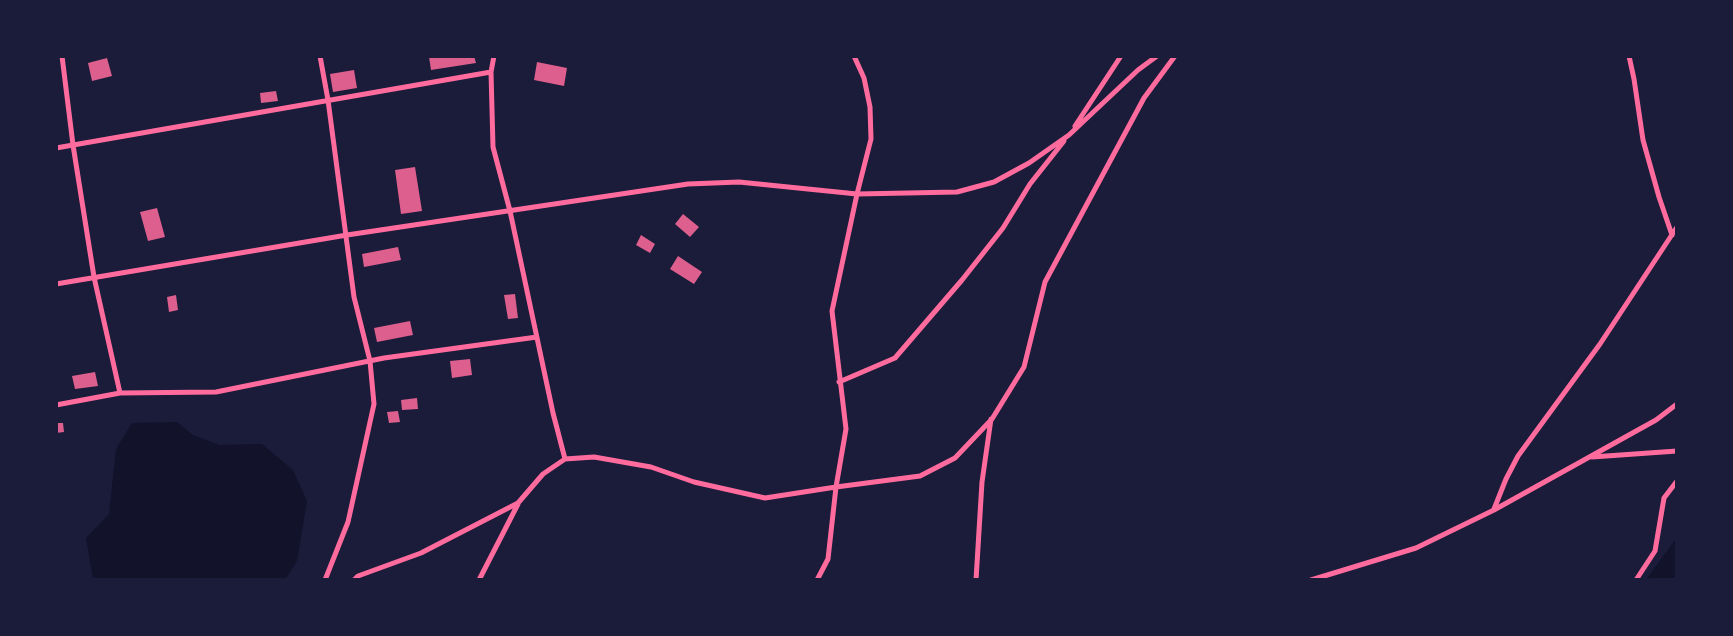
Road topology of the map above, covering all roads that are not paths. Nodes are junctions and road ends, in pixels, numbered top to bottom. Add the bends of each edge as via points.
1 (62, 56) edge
2 (320, 56) edge
3 (494, 56) edge
4 (854, 56) edge
5 (1121, 56) edge
6 (1157, 56) edge
7 (1175, 56) edge
8 (1629, 56) edge
9 (491, 72) junction
10 (328, 100) junction
11 (1069, 135) junction
12 (73, 145) junction
13 (56, 148) edge
14 (857, 194) junction
15 (510, 211) junction
16 (1677, 228) edge
17 (347, 235) junction
18 (1672, 235) junction
19 (94, 278) junction
20 (56, 284) edge
21 (537, 336) junction
22 (370, 361) junction
23 (839, 382) junction
24 (120, 393) junction
25 (1677, 404) edge
26 (56, 405) edge
27 (992, 419) junction
28 (1677, 451) edge
29 (1589, 457) junction
30 (565, 459) junction
31 (1677, 481) edge
32 (836, 487) junction
33 (518, 503) junction
34 (1494, 510) junction
35 (325, 580) edge
36 (354, 580) edge
37 (479, 580) edge
38 (817, 580) edge
39 (976, 580) edge
40 (1311, 580) edge
41 (1636, 580) edge

1 - 12 street
2 - 10 street
3 - 9 street
4 - 14 street via 864,78 870,107 871,139
5 - 11 street
6 - 11 street
7 - 27 street via 1144,98 1045,282 1024,367
8 - 18 street via 1643,140
9 - 10 street
9 - 15 street via 493,147
10 - 12 street
10 - 17 street
11 - 14 street via 994,182 958,192
11 - 23 street via 1030,184 1003,228 896,358
12 - 13 street
12 - 19 street
14 - 15 street via 730,182 688,184
14 - 23 street via 832,311
15 - 17 street
15 - 21 street
16 - 18 street
17 - 19 street
17 - 22 street via 354,298
18 - 34 street via 1600,344 1518,456
19 - 20 street
19 - 24 street
21 - 22 street
21 - 30 street
22 - 24 street via 216,392
22 - 35 street via 374,404 348,522
23 - 32 street via 846,429
24 - 26 street
25 - 29 street via 1656,420
27 - 32 street via 955,458 920,476
27 - 39 street via 982,482
28 - 29 street
29 - 34 street
30 - 32 street via 594,457 651,467 694,482 765,498
30 - 33 street via 543,474
31 - 41 street via 1664,498 1655,551
32 - 38 street via 828,559
33 - 36 street via 421,553
33 - 37 street
34 - 40 street via 1416,548

